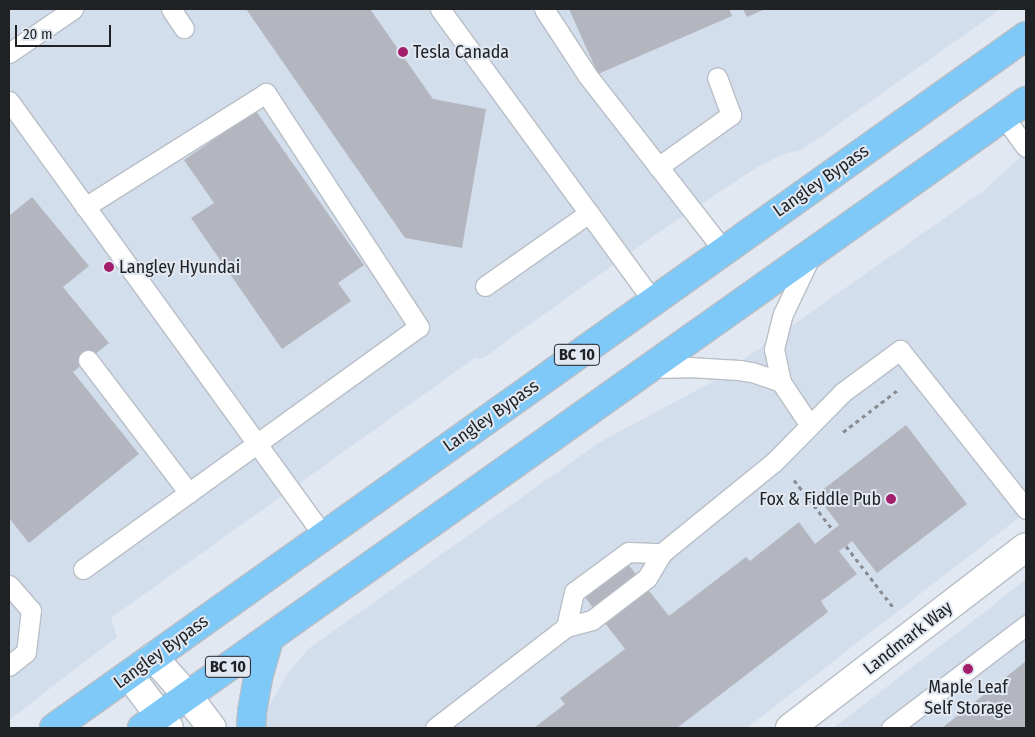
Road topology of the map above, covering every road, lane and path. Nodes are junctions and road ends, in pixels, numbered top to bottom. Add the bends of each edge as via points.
1 (73, 9) edge
2 (172, 9) edge
3 (440, 9) edge
4 (544, 9) edge
5 (184, 28) dead end
6 (1026, 36) edge
7 (9, 53) edge
8 (717, 77) dead end
9 (9, 101) edge
10 (1026, 101) edge
11 (1004, 116) junction
12 (1026, 147) edge
13 (658, 167) junction
14 (85, 207) junction
15 (589, 212) junction
16 (723, 250) junction
17 (812, 254) junction
18 (485, 286) dead end
19 (653, 300) junction
20 (88, 360) dead end
21 (650, 368) junction
22 (781, 382) junction
23 (905, 384) dead end
24 (809, 424) junction
25 (842, 432) dead end
26 (257, 444) junction
27 (793, 473) dead end
28 (188, 493) junction
29 (1026, 509) edge
30 (833, 530) dead end
31 (323, 535) junction
32 (846, 546) dead end
33 (1026, 547) edge
34 (662, 553) junction
35 (83, 569) dead end
36 (9, 585) edge
37 (893, 607) dead end
38 (1026, 625) edge
39 (566, 627) junction
40 (269, 639) junction
41 (154, 657) junction
42 (9, 666) edge
43 (129, 675) junction
44 (187, 695) junction
45 (157, 724) edge
46 (54, 728) edge
47 (212, 728) edge
48 (251, 728) edge
49 (435, 728) edge
50 (790, 728) edge
51 (891, 728) edge

1 - 7 lane
2 - 5 lane
3 - 15 lane
4 - 13 lane via 587,75
6 - 16 highway, Langley Bypass / BC 10
8 - 13 lane via 731,115
9 - 14 lane
10 - 11 highway, BC 10
11 - 12 lane
11 - 17 highway, BC 10
13 - 16 lane
14 - 26 lane
14 - 26 lane via 266,92 419,327
15 - 18 lane
15 - 19 lane
16 - 19 highway, Langley Bypass / BC 10
17 - 21 highway, BC 10
17 - 22 lane via 783,314 774,348
19 - 31 highway, Langley Bypass / BC 10
20 - 28 lane
21 - 22 lane via 739,370
21 - 40 highway, BC 10
22 - 24 lane
23 - 25 path
24 - 29 lane via 843,392 900,350
24 - 34 lane via 774,462
26 - 28 lane
26 - 31 lane
27 - 30 path via 795,482
28 - 35 lane
31 - 41 highway, Langley Bypass / BC 10
32 - 37 path
33 - 50 street, Landmark Way
34 - 39 lane via 647,578 592,620
34 - 39 lane via 628,552 574,592
36 - 42 lane via 31,610 26,652
38 - 51 lane
39 - 49 lane
40 - 44 highway, BC 10
40 - 48 highway via 257,683
41 - 43 highway, Langley Bypass / BC 10
41 - 44 street
43 - 45 street
43 - 46 highway, Langley Bypass / BC 10
44 - 45 highway, BC 10
44 - 47 street

